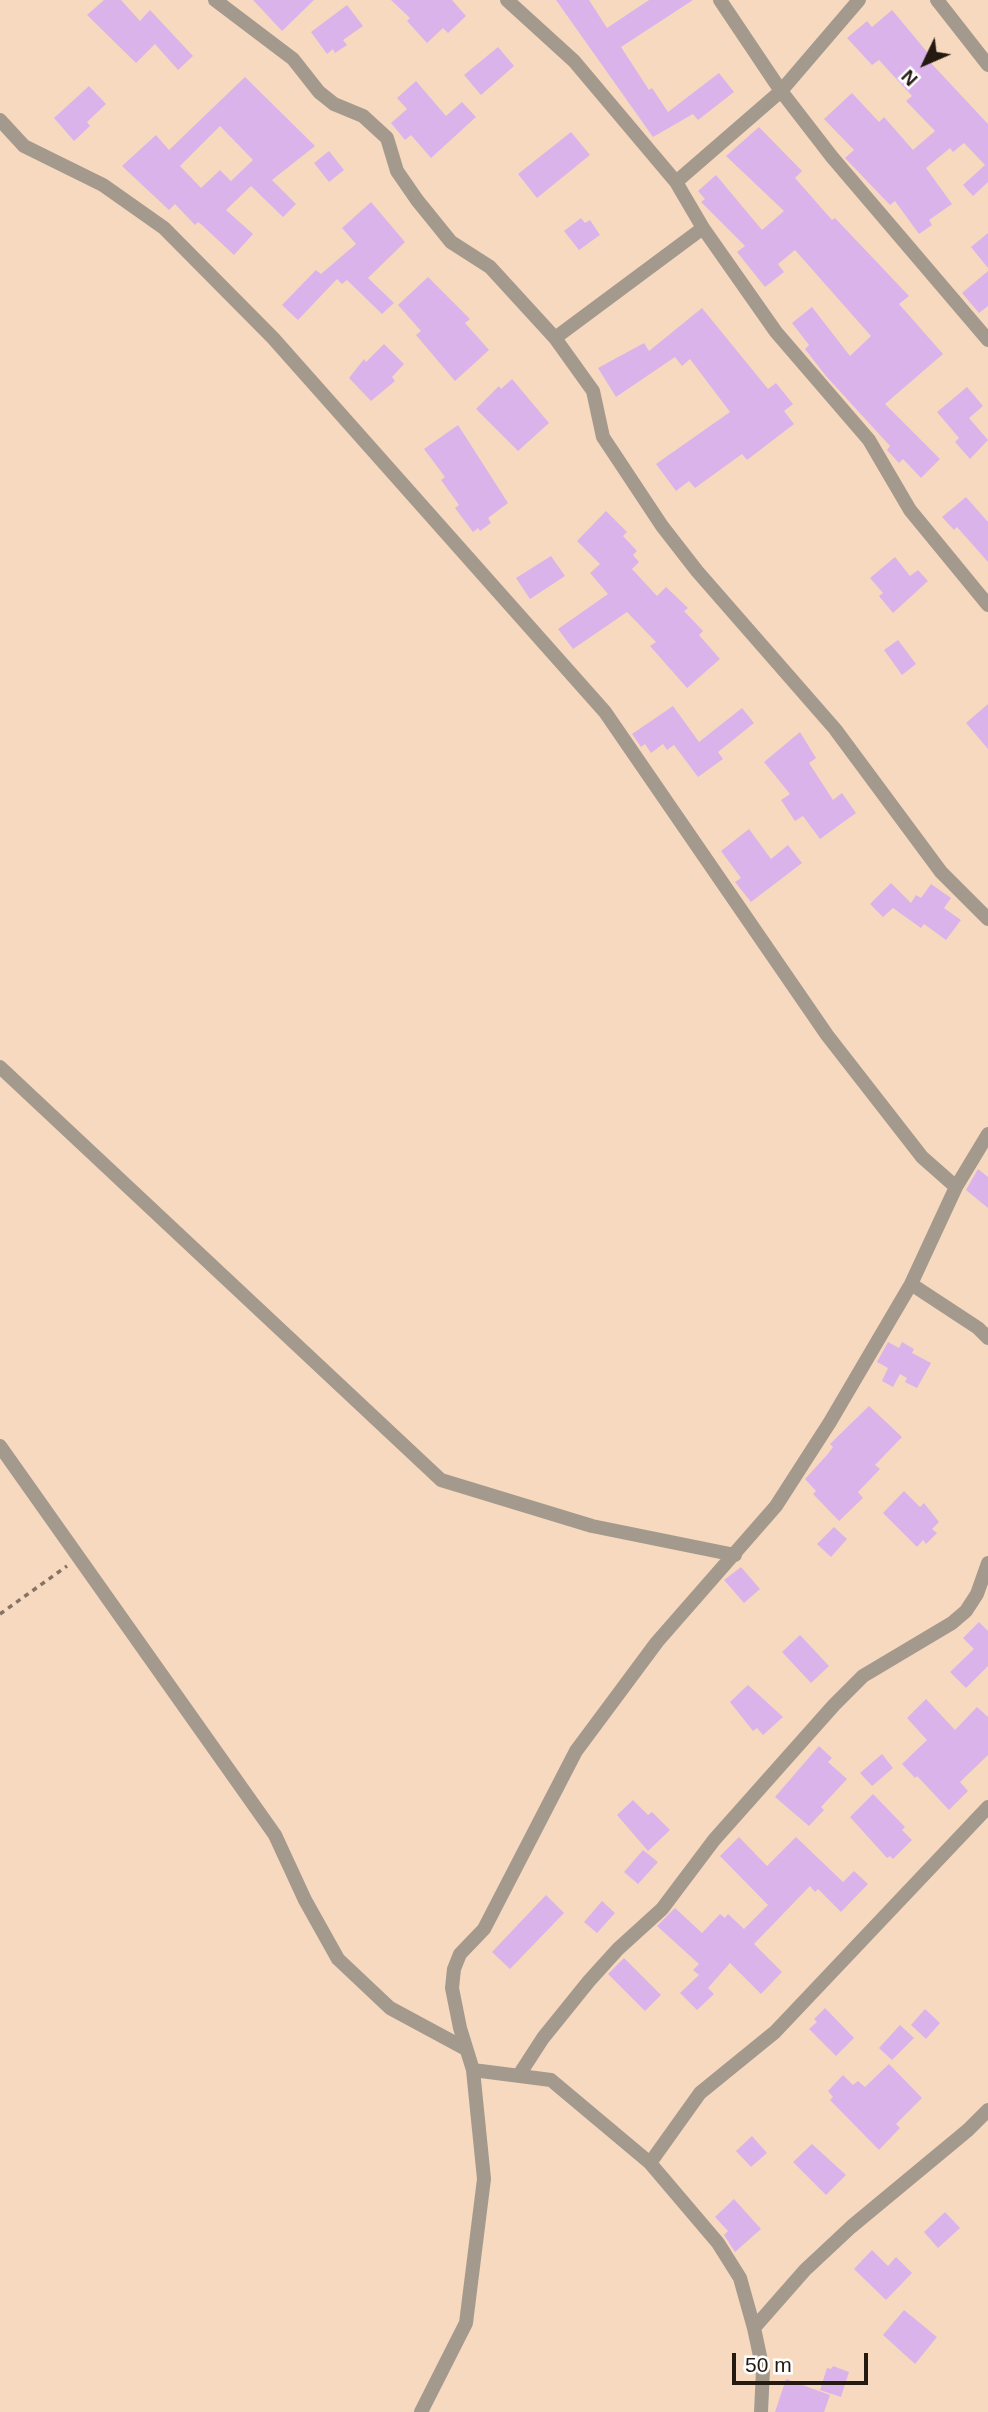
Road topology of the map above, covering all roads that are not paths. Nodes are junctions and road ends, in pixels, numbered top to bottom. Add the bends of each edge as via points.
1 (215, 0) edge
2 (507, 0) edge
3 (720, 0) edge
4 (859, 0) edge
5 (937, 0) edge
6 (988, 65) edge
7 (781, 91) junction
8 (0, 120) edge
9 (676, 182) junction
10 (703, 228) junction
11 (987, 335) edge
12 (555, 338) junction
13 (988, 605) edge
14 (988, 919) edge
15 (0, 1067) edge
16 (988, 1134) edge
17 (956, 1187) junction
18 (911, 1284) junction
19 (988, 1338) edge
20 (0, 1446) edge
21 (735, 1555) junction
22 (988, 1563) edge
23 (988, 1807) edge
24 (466, 2049) junction
25 (473, 2070) junction
26 (519, 2076) junction
27 (988, 2110) edge
28 (650, 2163) junction
29 (754, 2328) junction
30 (421, 2412) edge
31 (761, 2412) edge

1 - 12 street via 293,60 334,104 380,129 397,171 451,242 490,267
2 - 9 street via 575,61
3 - 7 street
4 - 7 street
5 - 6 street
7 - 9 street
7 - 11 street via 832,157
8 - 17 street via 24,146 103,185 164,228 273,338 605,712 827,1035 922,1157
9 - 10 street
10 - 12 street
10 - 13 street via 776,332 869,440 910,510
12 - 14 street via 593,391 603,437 662,526 835,729 941,872
15 - 21 street via 440,1480 592,1526
16 - 17 street
17 - 18 street
18 - 19 street
18 - 21 street via 789,1485
20 - 24 street via 275,1835 338,1959 390,2008
21 - 24 street via 657,1642 576,1751 484,1929 460,1954 452,1988
22 - 26 street via 967,1611 863,1676 834,1705 714,1840 662,1909 589,1981
23 - 28 street via 775,2032 700,2093
24 - 25 street
25 - 26 street
25 - 30 street via 484,2179 466,2323
26 - 28 street via 551,2080
27 - 29 street via 851,2227
28 - 29 street via 718,2242 740,2278
29 - 31 street via 763,2370

